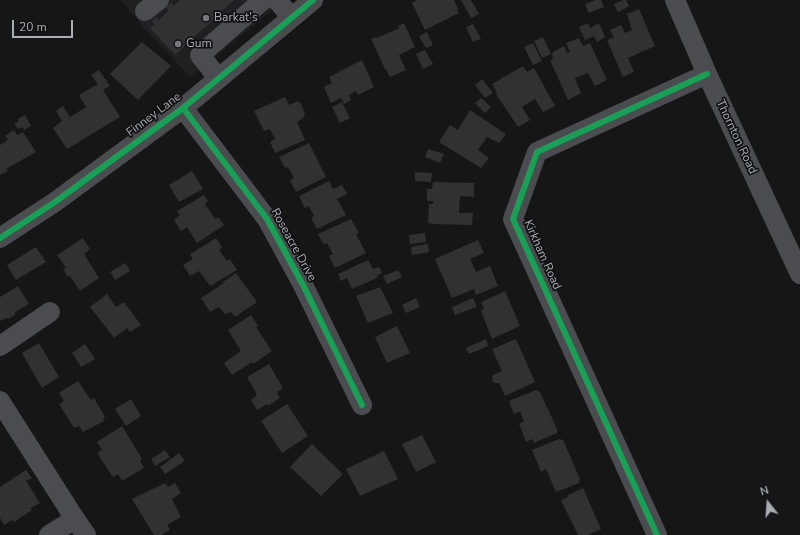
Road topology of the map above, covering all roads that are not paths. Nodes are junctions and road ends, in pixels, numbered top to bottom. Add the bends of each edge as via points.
1 (263, 0) edge
2 (277, 0) edge
3 (313, 0) edge
4 (675, 0) edge
5 (291, 17) junction
6 (707, 74) junction
7 (218, 78) junction
8 (183, 108) junction
9 (0, 238) edge
10 (800, 274) edge
11 (50, 312) dead end
12 (0, 346) edge
13 (0, 401) edge
14 (362, 406) dead end
15 (75, 519) junction
16 (49, 535) edge
17 (86, 535) edge
18 (657, 535) edge

1 - 7 street via 200,55
2 - 5 street
3 - 5 street, Finney Lane
4 - 6 street, Thornton Road
5 - 7 street, Finney Lane
6 - 10 street, Thornton Road
6 - 18 street, Kirkham Road via 537,152 513,218
7 - 8 street, Finney Lane
8 - 9 street, Finney Lane via 55,202
8 - 14 street, Roseacre Drive via 267,219 303,285
11 - 12 street
13 - 15 street
15 - 16 street
15 - 17 street

